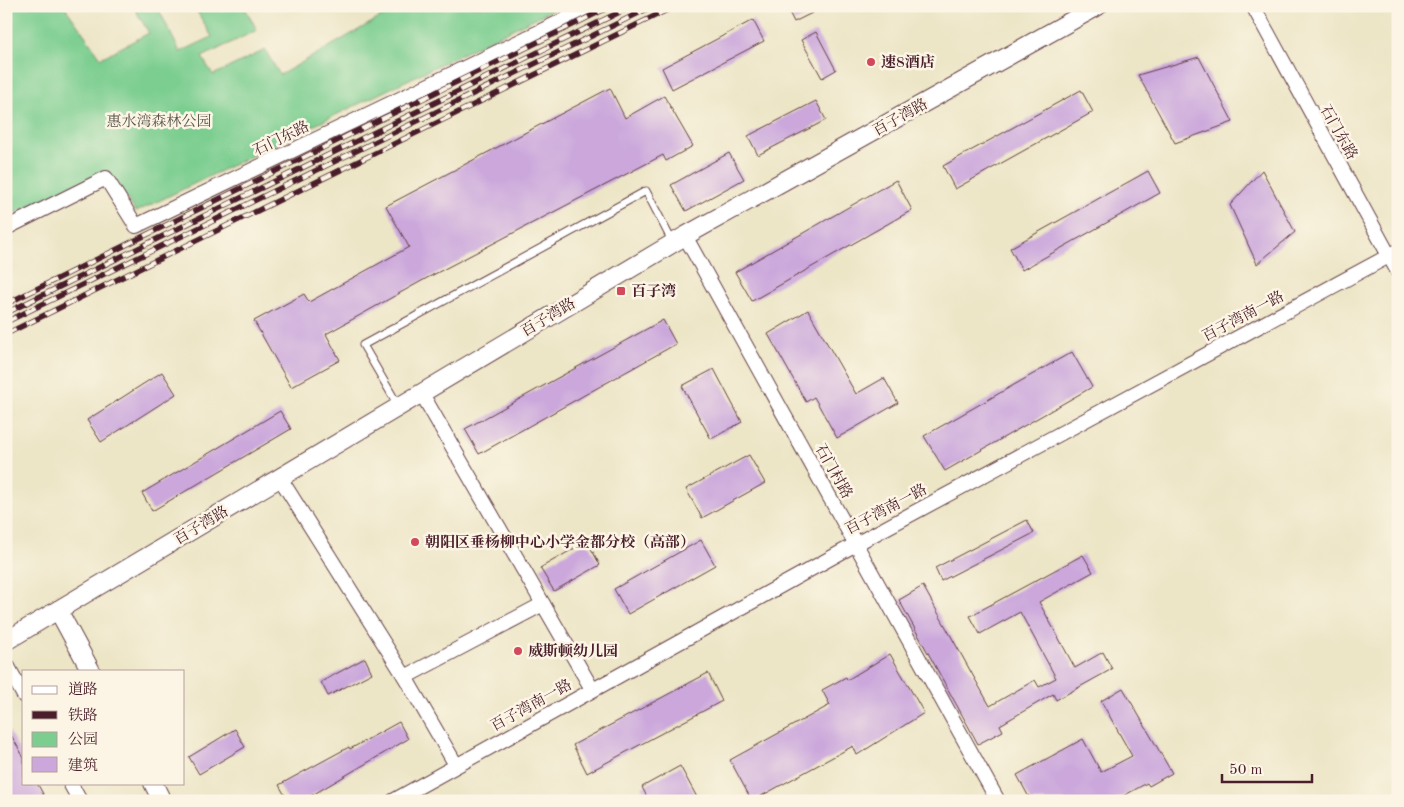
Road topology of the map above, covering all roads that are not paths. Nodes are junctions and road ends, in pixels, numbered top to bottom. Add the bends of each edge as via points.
1 (593, 6) edge
2 (1098, 6) edge
3 (1253, 6) edge
4 (6, 228) edge
5 (679, 240) junction
6 (1393, 253) edge
7 (1398, 272) edge
8 (422, 394) junction
9 (399, 407) junction
10 (280, 478) junction
11 (856, 544) junction
12 (543, 604) junction
13 (58, 610) junction
14 (6, 641) edge
15 (6, 663) edge
16 (91, 670) edge
17 (405, 677) junction
18 (592, 689) junction
19 (22, 692) edge
20 (456, 765) junction
21 (71, 784) edge
22 (153, 784) edge
23 (80, 801) edge
24 (162, 801) edge
25 (393, 801) edge
26 (998, 801) edge

1 - 4 street, 石门东路 via 136,226 106,178
2 - 5 street, 百子湾路
3 - 6 street, 石门东路
5 - 8 street, 百子湾路
5 - 9 lane via 646,191 364,345
5 - 11 street, 石门村路
6 - 7 street, 石门东路
6 - 11 street, 百子湾南一路
8 - 9 street, 百子湾路
8 - 12 street
9 - 10 street, 百子湾路
10 - 13 street, 百子湾路
10 - 17 street
11 - 18 street, 百子湾南一路
11 - 26 street, 石门村路
12 - 17 street
12 - 18 street
13 - 14 street, 百子湾路
13 - 16 street
15 - 19 street
17 - 20 street
18 - 20 street, 百子湾南一路
20 - 25 street, 百子湾南一路
21 - 23 street
22 - 24 street

